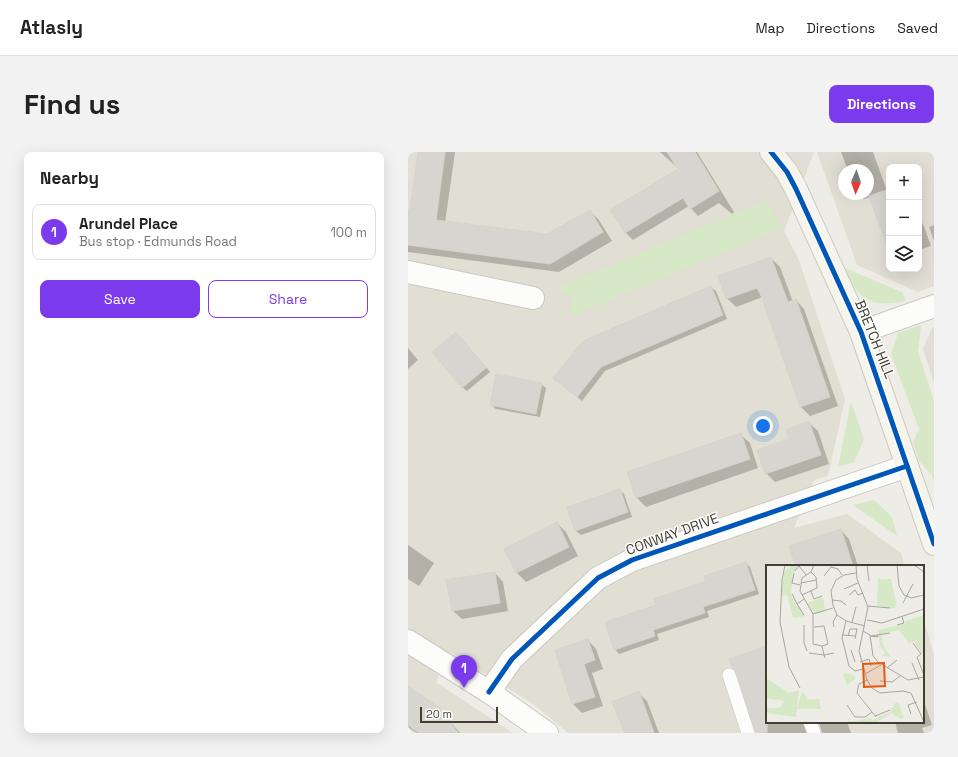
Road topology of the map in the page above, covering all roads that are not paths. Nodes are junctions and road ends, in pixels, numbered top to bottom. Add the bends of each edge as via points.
1 (771, 152) edge
2 (408, 272) edge
3 (533, 298) dead end
4 (934, 306) edge
5 (861, 332) junction
6 (906, 466) junction
7 (934, 544) edge
8 (408, 641) edge
9 (729, 675) dead end
10 (488, 692) junction
11 (810, 723) edge
12 (547, 733) edge
13 (748, 733) edge
14 (814, 733) edge

1 - 5 street, BRETCH HILL via 793,183
2 - 3 street
4 - 5 street
5 - 6 street, BRETCH HILL
6 - 7 street, BRETCH HILL
6 - 10 street, CONWAY DRIVE via 632,560 598,578 512,659
8 - 10 street
9 - 13 lane
10 - 12 street
11 - 14 lane

